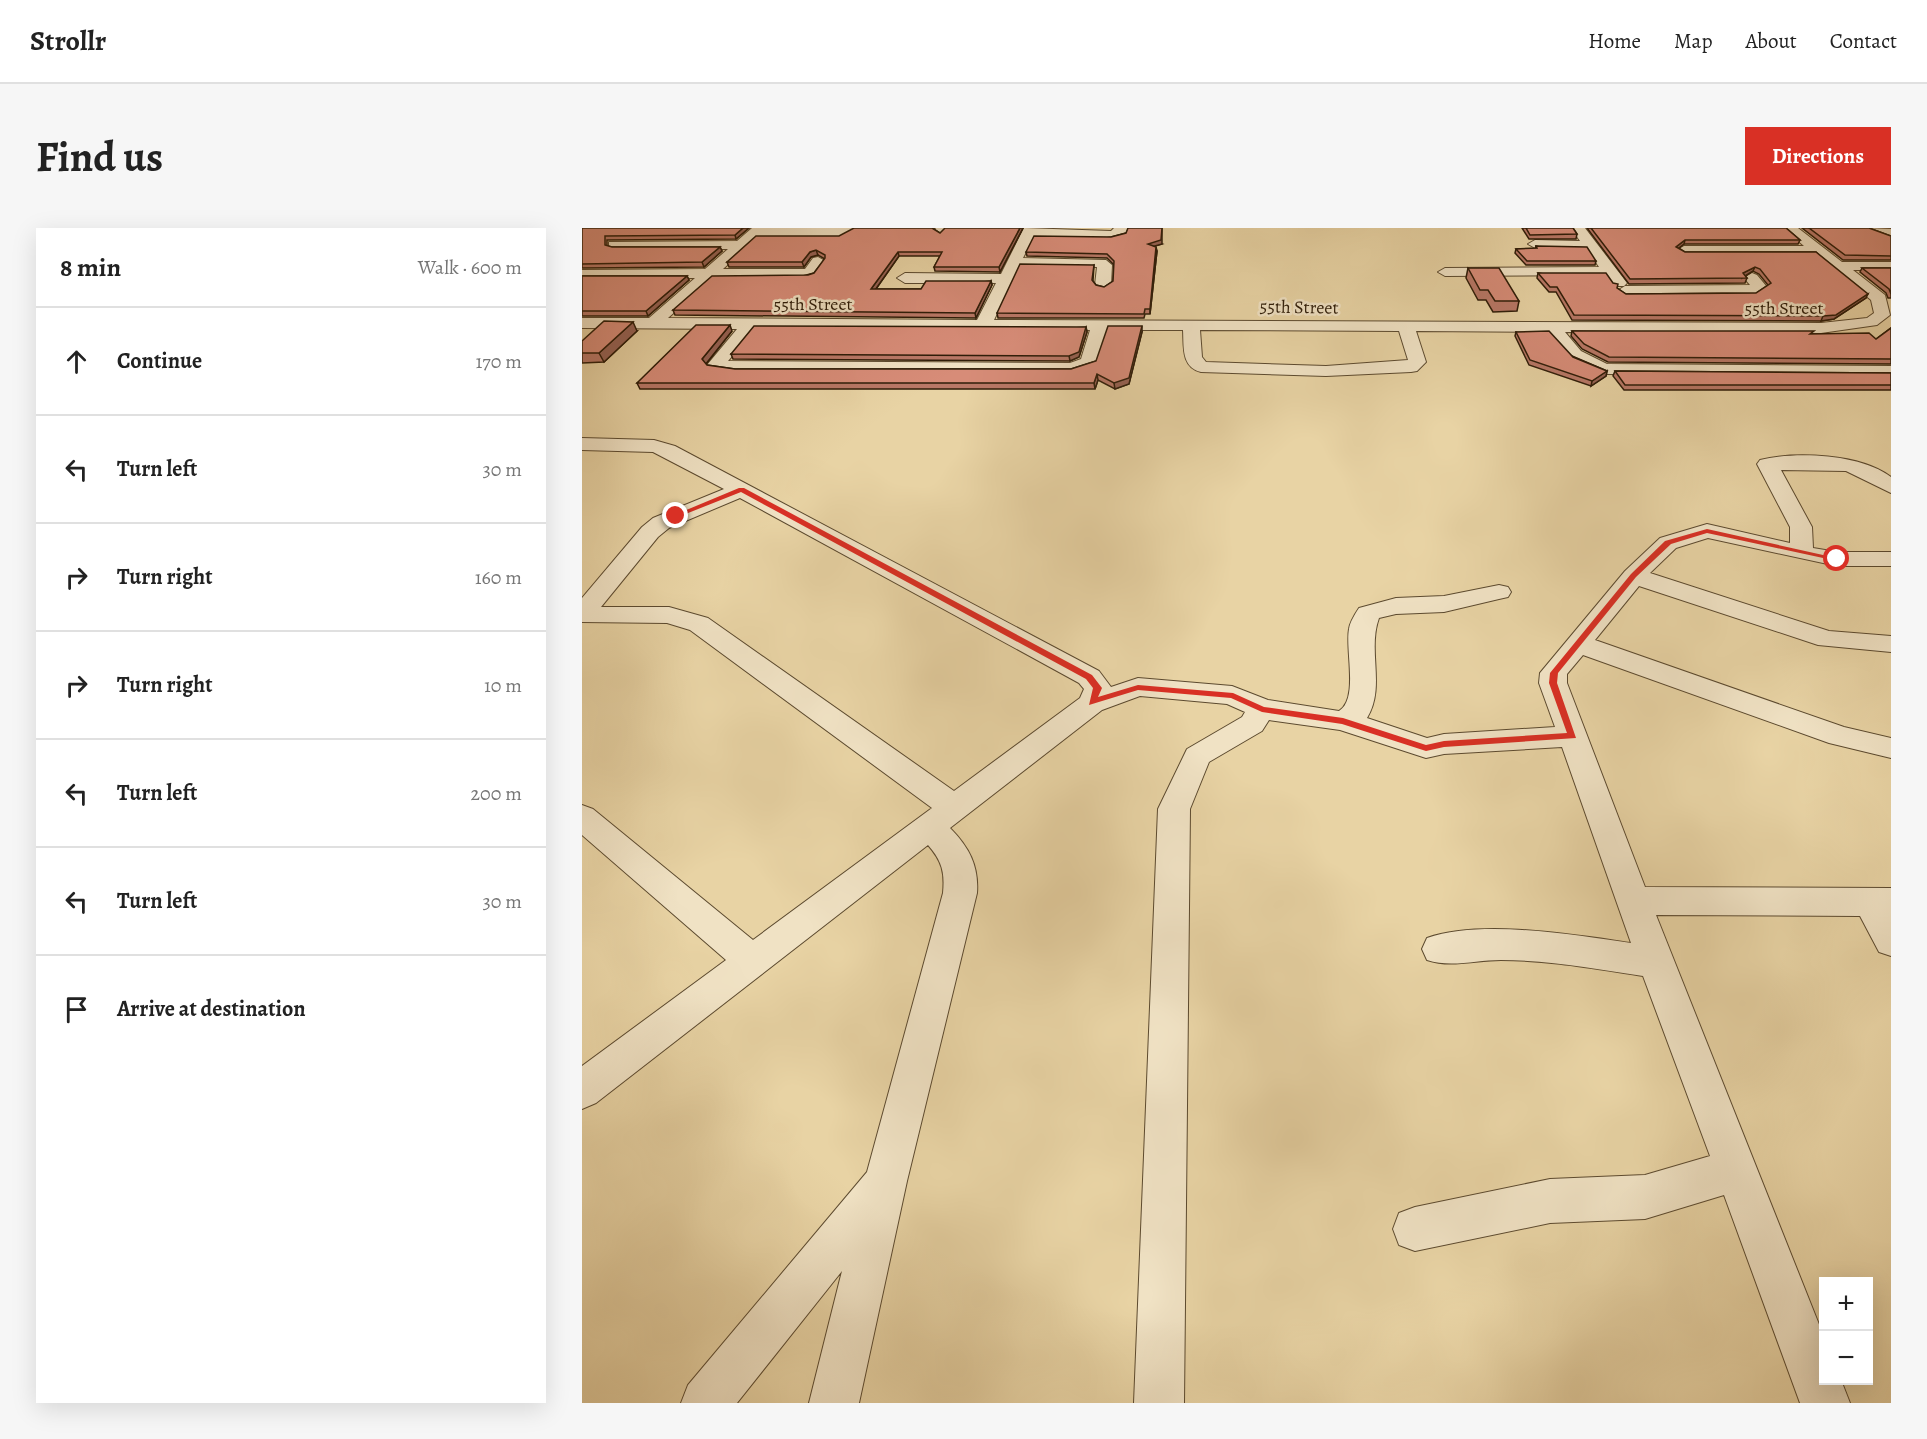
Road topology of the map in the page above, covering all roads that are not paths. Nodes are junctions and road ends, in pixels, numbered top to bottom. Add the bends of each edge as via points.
1 (851, 228) edge
2 (1121, 228) edge
3 (1578, 228) edge
4 (1790, 228) edge
5 (1874, 228) edge
6 (757, 231) edge
7 (1030, 231) edge
8 (1891, 234) edge
9 (1673, 238) edge
10 (1535, 244) edge
11 (614, 245) edge
12 (741, 245) junction
13 (1590, 245) junction
14 (1817, 250) junction
15 (914, 262) dead end
16 (1015, 262) junction
17 (1839, 266) junction
18 (1891, 266) edge
19 (1445, 272) dead end
20 (1611, 272) junction
21 (710, 273) junction
22 (810, 273) edge
23 (582, 274) edge
24 (1752, 278) dead end
25 (1006, 279) junction
26 (1103, 285) edge
27 (1625, 291) junction
28 (582, 323) edge
29 (653, 323) junction
30 (1556, 323) junction
31 (750, 324) junction
32 (983, 325) junction
33 (1100, 325) junction
34 (1191, 325) junction
35 (1406, 327) junction
36 (1651, 328) junction
37 (1778, 328) junction
38 (1823, 371) junction
39 (1891, 371) edge
40 (582, 444) edge
41 (1891, 487) edge
42 (741, 489) junction
43 (1802, 553) junction
44 (1891, 559) edge
45 (1634, 576) junction
46 (1499, 592) dead end
47 (582, 614) edge
48 (1577, 643) junction
49 (1891, 644) edge
50 (1092, 703) junction
51 (1262, 709) junction
52 (1343, 721) junction
53 (1572, 736) junction
54 (1891, 748) edge
55 (582, 817) edge
56 (942, 817) junction
57 (1632, 901) junction
58 (1880, 902) edge
59 (1891, 941) edge
60 (1440, 949) dead end
61 (750, 960) junction
62 (1656, 962) junction
63 (582, 1090) edge
64 (1735, 1170) junction
65 (886, 1181) junction
66 (1415, 1229) dead end
67 (706, 1403) edge
68 (834, 1403) edge
69 (1159, 1403) edge
70 (1825, 1403) edge

1 - 6 street via 840,234
2 - 7 street via 1111,235
3 - 13 street
4 - 14 street, 55th Street
5 - 8 street
6 - 12 street
7 - 16 street
9 - 14 street via 1689,255
10 - 13 street
11 - 12 street
12 - 21 street
13 - 20 street
14 - 17 street, 55th Street
15 - 25 street via 901,283
16 - 25 street
16 - 26 street via 1101,263 1105,265
17 - 18 street
17 - 37 street, 55th Street via 1879,298 1882,315 1852,326
19 - 20 street
20 - 27 street
21 - 22 street
21 - 23 street
21 - 29 street
24 - 27 street via 1759,287 1754,290
25 - 32 street
27 - 36 street
28 - 29 street, 55th Street
29 - 31 street, 55th Street
30 - 35 street, 55th Street
30 - 36 street, 55th Street
30 - 38 street via 1572,355 1607,369
31 - 32 street, 55th Street
31 - 33 street via 716,365 1072,368 1089,362
32 - 33 street, 55th Street
33 - 34 street, 55th Street
34 - 35 street, 55th Street
34 - 35 street via 1193,358 1201,367 1326,371 1415,365 1417,358
36 - 37 street, 55th Street
37 - 38 street
38 - 39 street
40 - 42 street via 669,450
41 - 43 street via 1878,475 1850,463 1767,464 1802,527
42 - 47 street via 656,527
42 - 50 street via 1089,677 1098,688
43 - 44 street via 1837,559
43 - 45 street via 1707,531 1668,543
45 - 48 street
45 - 49 street via 1827,639
46 - 52 street via 1444,604 1396,606 1368,613 1362,629 1363,694 1356,713
47 - 56 street via 669,615 699,624
48 - 53 street via 1554,673 1553,683
48 - 54 street via 1839,736
50 - 51 street via 1138,687 1233,696
50 - 56 street
51 - 52 street
51 - 69 street via 1252,724 1197,756 1174,809
52 - 53 street via 1426,748
53 - 57 street
55 - 61 street
56 - 61 street
56 - 65 street via 950,849 963,873 960,893
57 - 58 street
57 - 62 street
58 - 59 street
60 - 62 street via 1550,947
61 - 63 street
62 - 64 street
64 - 66 street via 1645,1197 1550,1201
64 - 70 street
65 - 67 street
65 - 68 street

